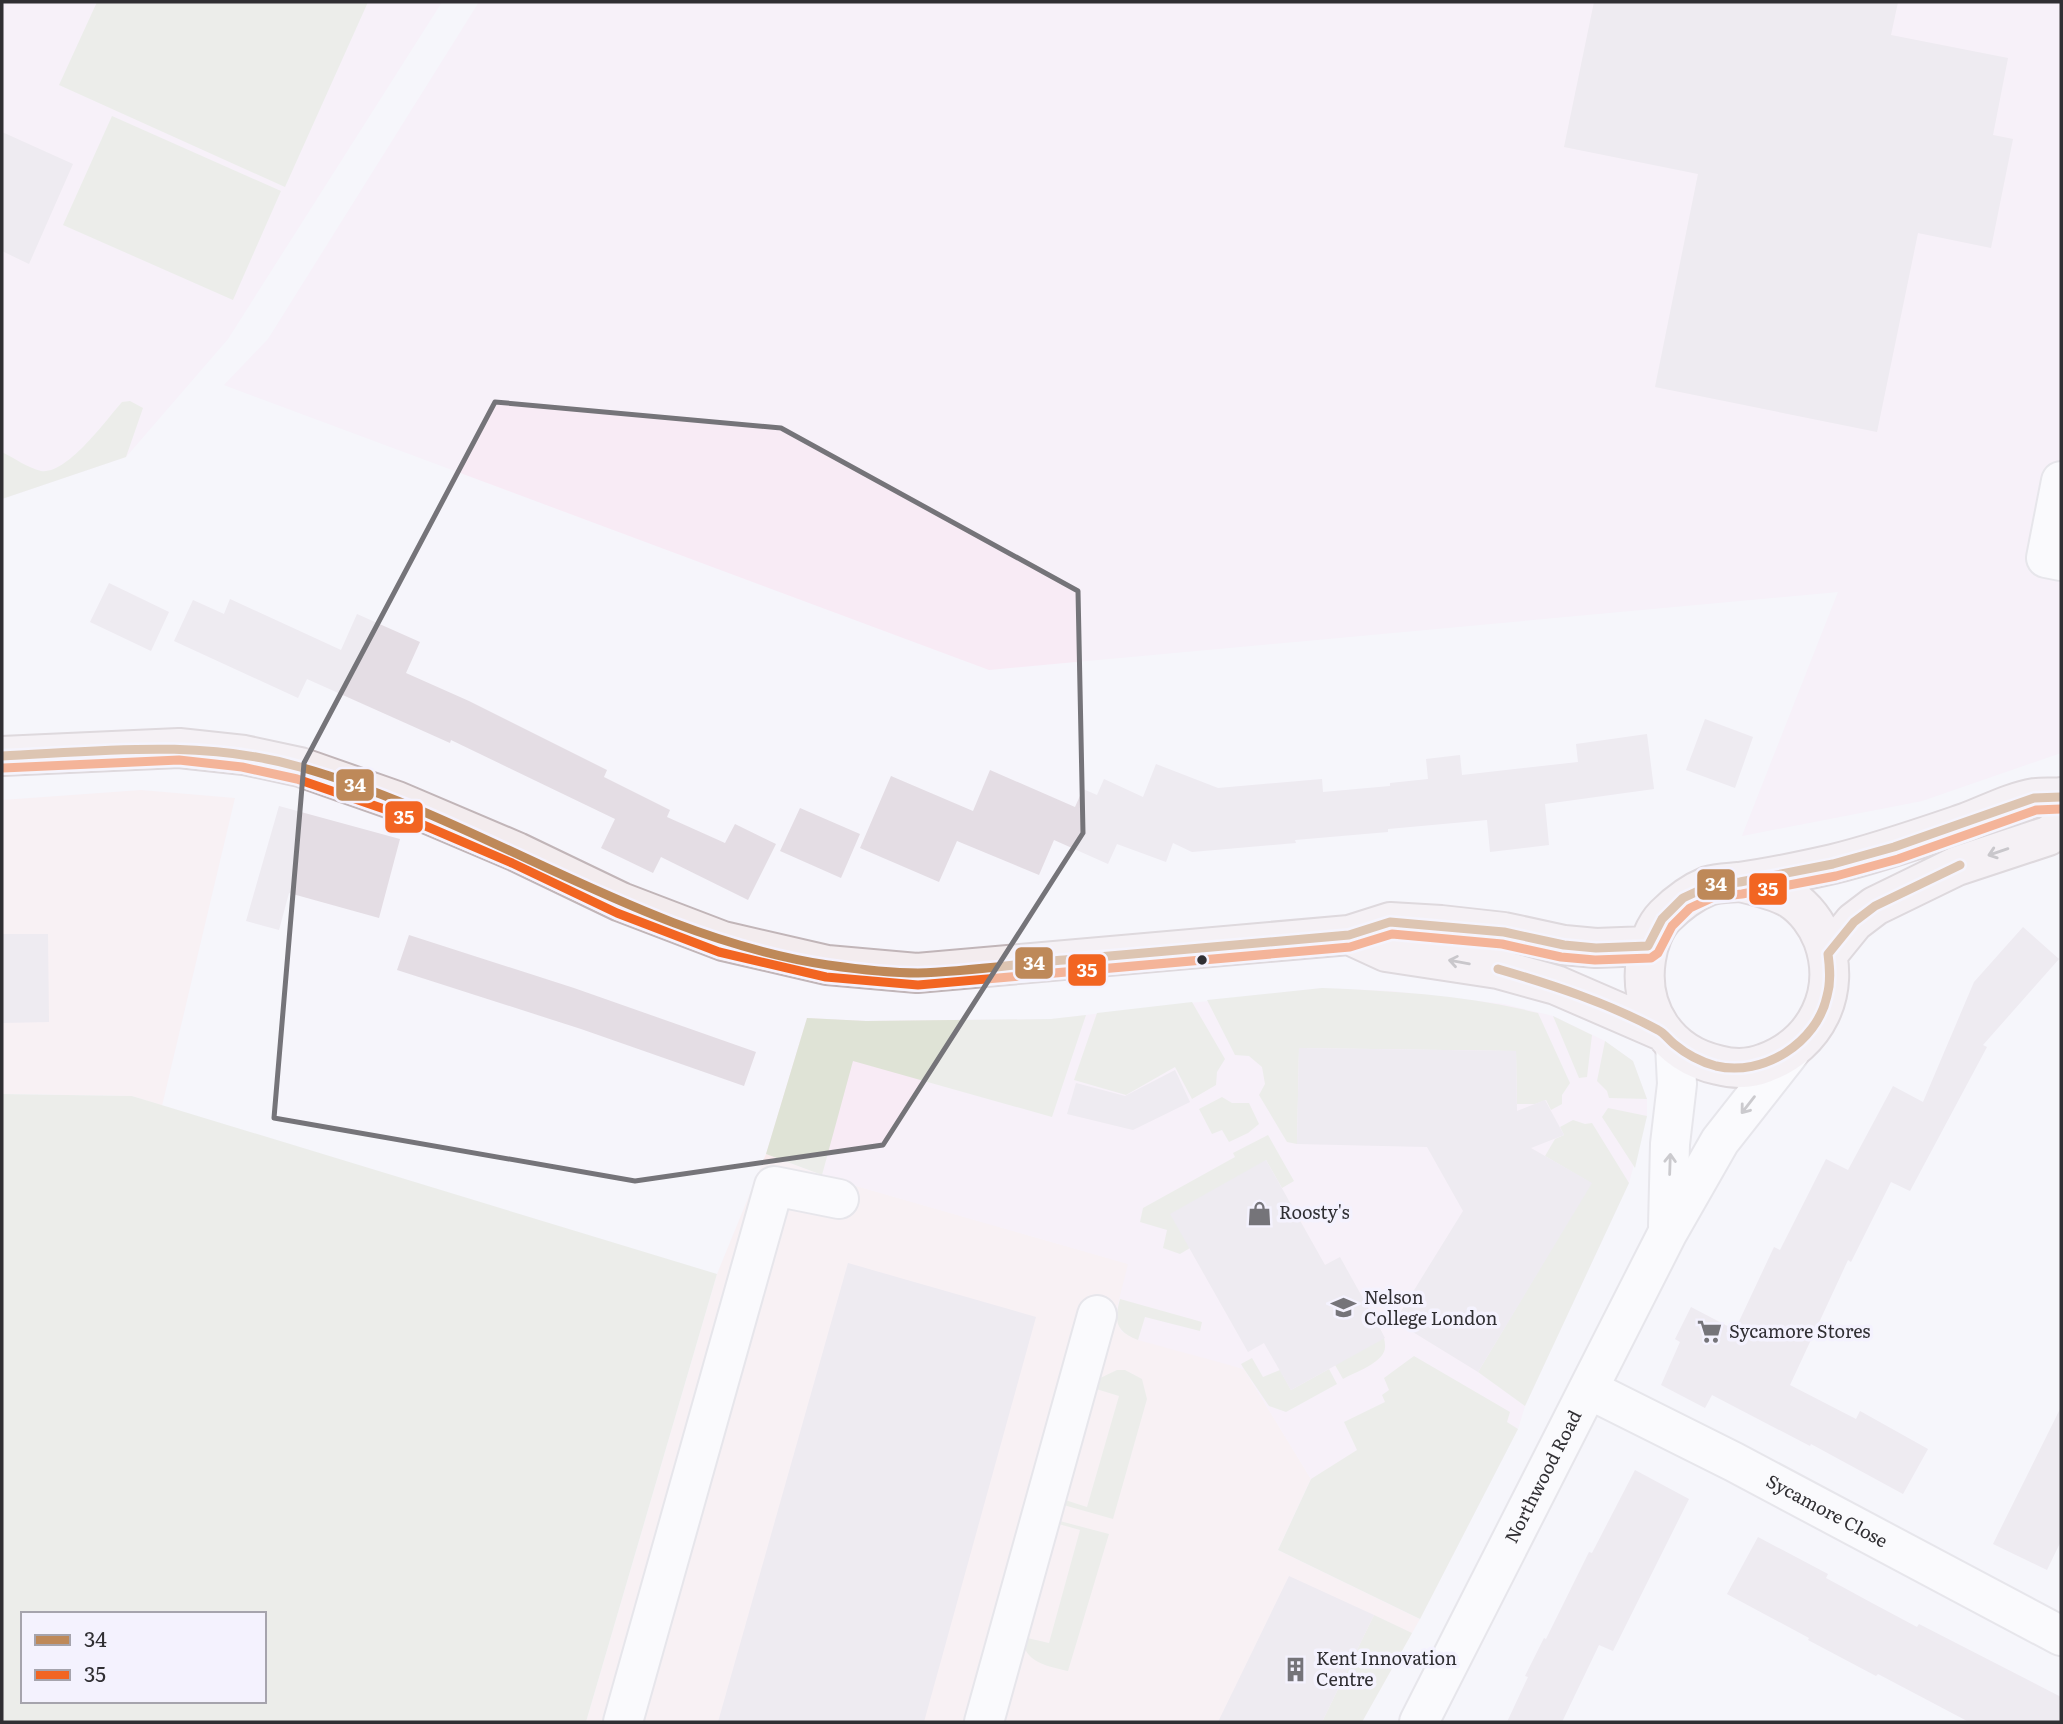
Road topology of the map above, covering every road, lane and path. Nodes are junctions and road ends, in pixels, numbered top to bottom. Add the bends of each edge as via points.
1 (2061, 481) edge
2 (2061, 561) edge
3 (2, 756) edge
4 (2061, 797) edge
5 (2061, 827) edge
6 (1741, 882) junction
7 (1349, 935) junction
8 (1648, 946) junction
9 (1828, 954) junction
10 (1669, 1038) junction
11 (1790, 1052) junction
12 (839, 1199) dead end
13 (1668, 1232) junction
14 (1097, 1315) dead end
15 (1590, 1390) junction
16 (2061, 1636) edge
17 (623, 1722) edge
18 (984, 1722) edge
19 (1419, 1722) edge

1 - 2 street via 2046,558
3 - 7 main road via 179,748 300,767 397,801 621,902 723,941 827,965 917,973
4 - 6 main road via 2034,798 1833,864
5 -> 9 main road via 2048,836 1957,866 1875,905
6 - 8 main road via 1711,885 1684,898 1662,919
6 - 9 main road via 1790,898 1808,913
7 - 8 main road via 1390,922 1504,932 1596,948
10 -> 7 main road via 1556,985 1498,969 1386,952
8 - 10 main road via 1643,975 1648,1005
9 - 11 main road via 1830,981 1824,1009
10 - 11 main road via 1702,1061 1732,1068 1762,1065
13 -> 10 street, Northwood Road via 1677,1084
11 -> 13 street, Northwood Road via 1720,1141
12 - 17 street via 774,1186
13 - 15 street, Northwood Road
14 - 18 street
15 - 16 street, Sycamore Close
15 - 19 street, Northwood Road

